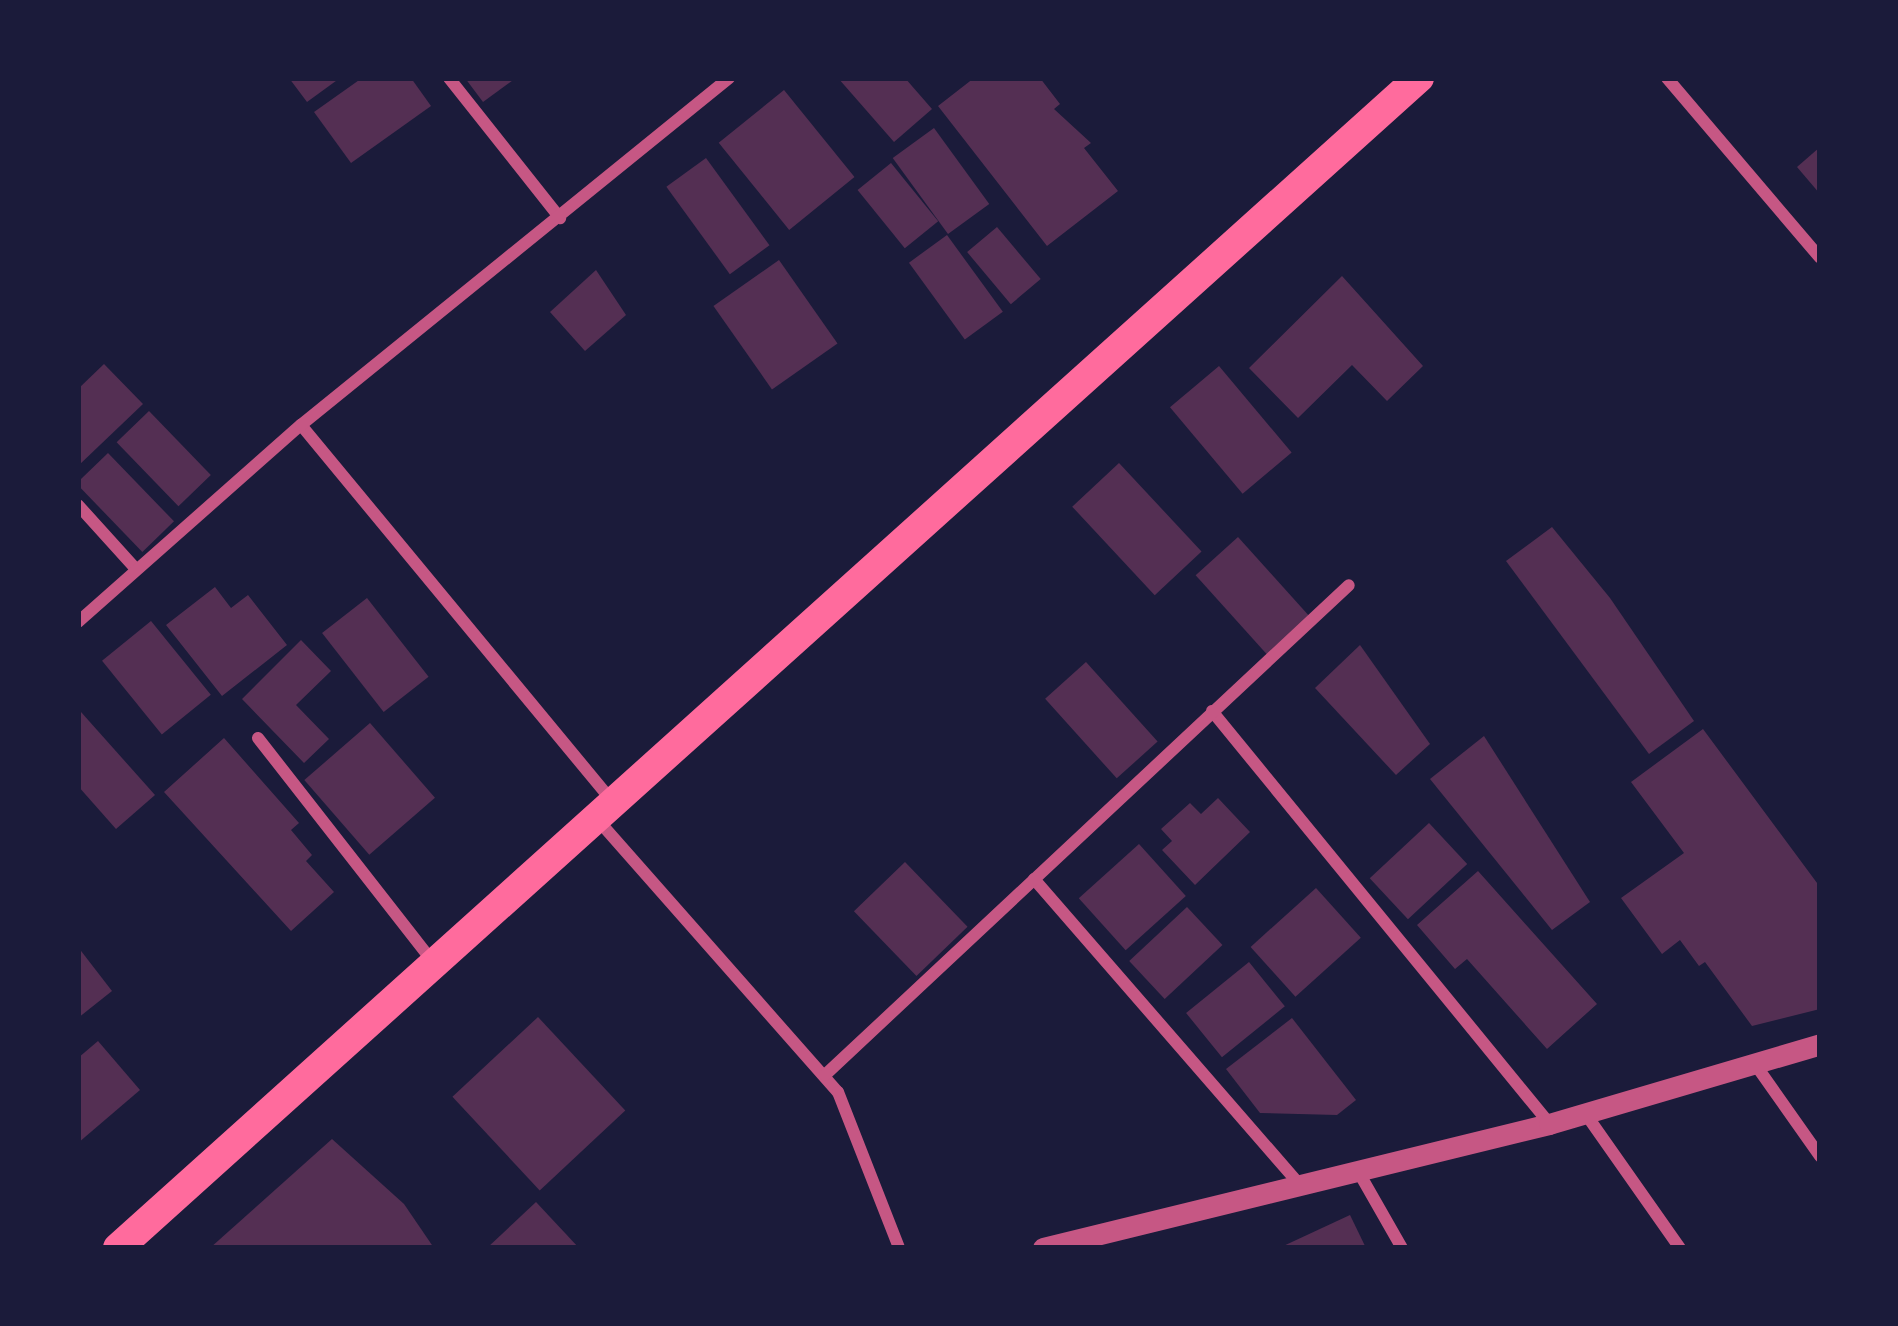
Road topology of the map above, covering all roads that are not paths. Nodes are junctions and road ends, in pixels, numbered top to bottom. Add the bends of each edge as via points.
1 (448, 78) edge
2 (729, 78) edge
3 (1418, 78) edge
4 (1667, 78) edge
5 (560, 218) junction
6 (1820, 258) edge
7 (301, 425) junction
8 (78, 505) edge
9 (134, 567) junction
10 (1349, 585) dead end
11 (78, 622) edge
12 (1212, 711) junction
13 (258, 738) dead end
14 (604, 810) junction
15 (1034, 879) junction
16 (434, 963) junction
17 (1820, 1044) edge
18 (1755, 1064) junction
19 (825, 1075) junction
20 (1585, 1113) junction
21 (1549, 1124) junction
22 (1820, 1156) edge
23 (1358, 1171) junction
24 (1300, 1185) junction
25 (118, 1248) edge
26 (899, 1248) edge
27 (1047, 1248) edge
28 (1402, 1248) edge
29 (1680, 1248) edge

1 - 5 street
2 - 5 street
3 - 14 main road
4 - 6 street
5 - 7 street
7 - 9 street
7 - 14 street
8 - 9 street
9 - 11 street
10 - 12 street
12 - 15 street
12 - 21 street
13 - 16 street
14 - 16 main road
14 - 19 street
15 - 19 street
15 - 24 street
16 - 25 main road
17 - 18 street
18 - 20 street
18 - 22 street
19 - 26 street via 848,1109
20 - 21 street
20 - 29 street
21 - 23 street
23 - 24 street
23 - 28 street
24 - 27 street

